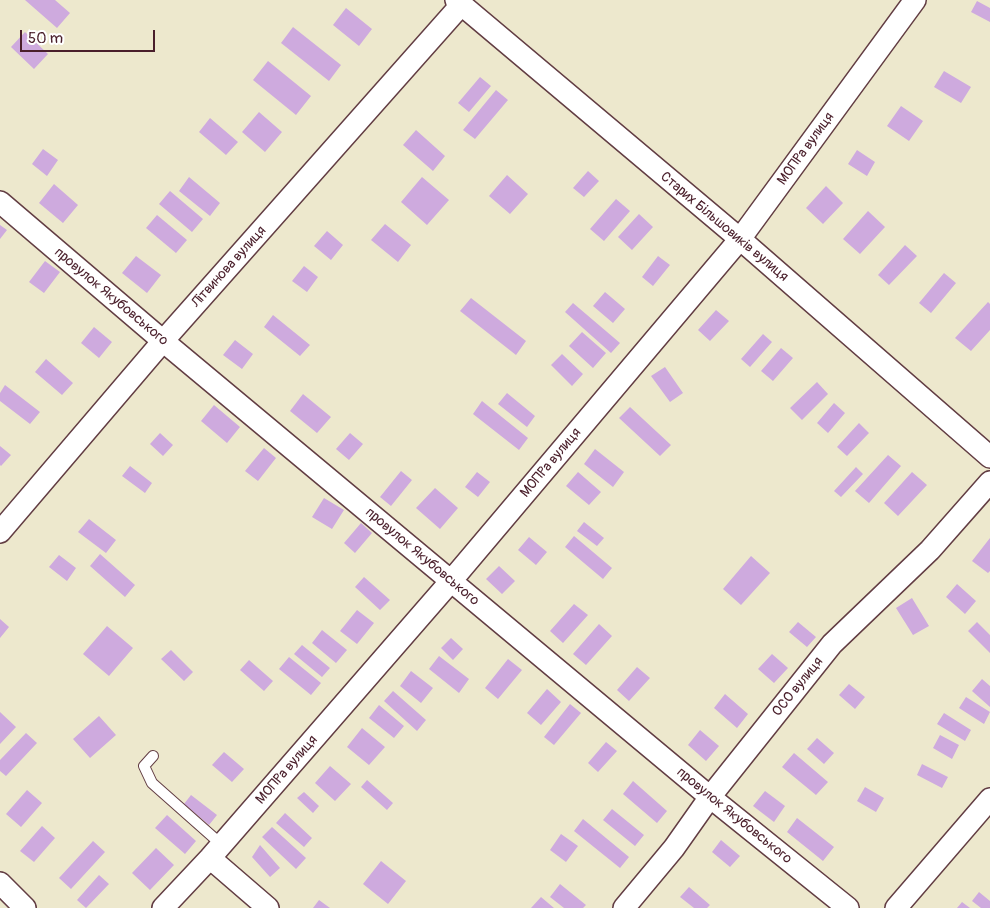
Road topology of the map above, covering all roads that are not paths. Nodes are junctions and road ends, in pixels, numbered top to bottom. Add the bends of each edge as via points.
1 (915, 0) edge
2 (461, 2) edge
3 (0, 202) edge
4 (740, 240) junction
5 (163, 341) junction
6 (990, 456) edge
7 (990, 482) edge
8 (0, 532) edge
9 (451, 581) junction
10 (153, 756) dead end
11 (710, 797) junction
12 (990, 799) edge
13 (216, 851) junction
14 (0, 884) edge
15 (25, 908) edge
16 (163, 908) edge
17 (268, 908) edge
18 (624, 908) edge
19 (848, 908) edge
20 (896, 908) edge

1 - 4 street, МОПРа вулиця
2 - 4 street, Старих Більшовиків вулиця
2 - 5 street, Літвинова вулиця
3 - 5 street, провулок Якубовського
4 - 6 street, Старих Більшовиків вулиця
4 - 9 street, МОПРа вулиця
5 - 8 street, Літвинова вулиця
5 - 9 street, провулок Якубовського
7 - 11 street, ОСО вулиця via 930,550 832,644
9 - 11 street, провулок Якубовського
9 - 13 street, МОПРа вулиця
10 - 13 lane via 144,766 152,783
11 - 18 street, ОСО вулиця via 674,848
11 - 19 street, провулок Якубовського
12 - 20 street
13 - 16 street, МОПРа вулиця
13 - 17 street
14 - 15 street

